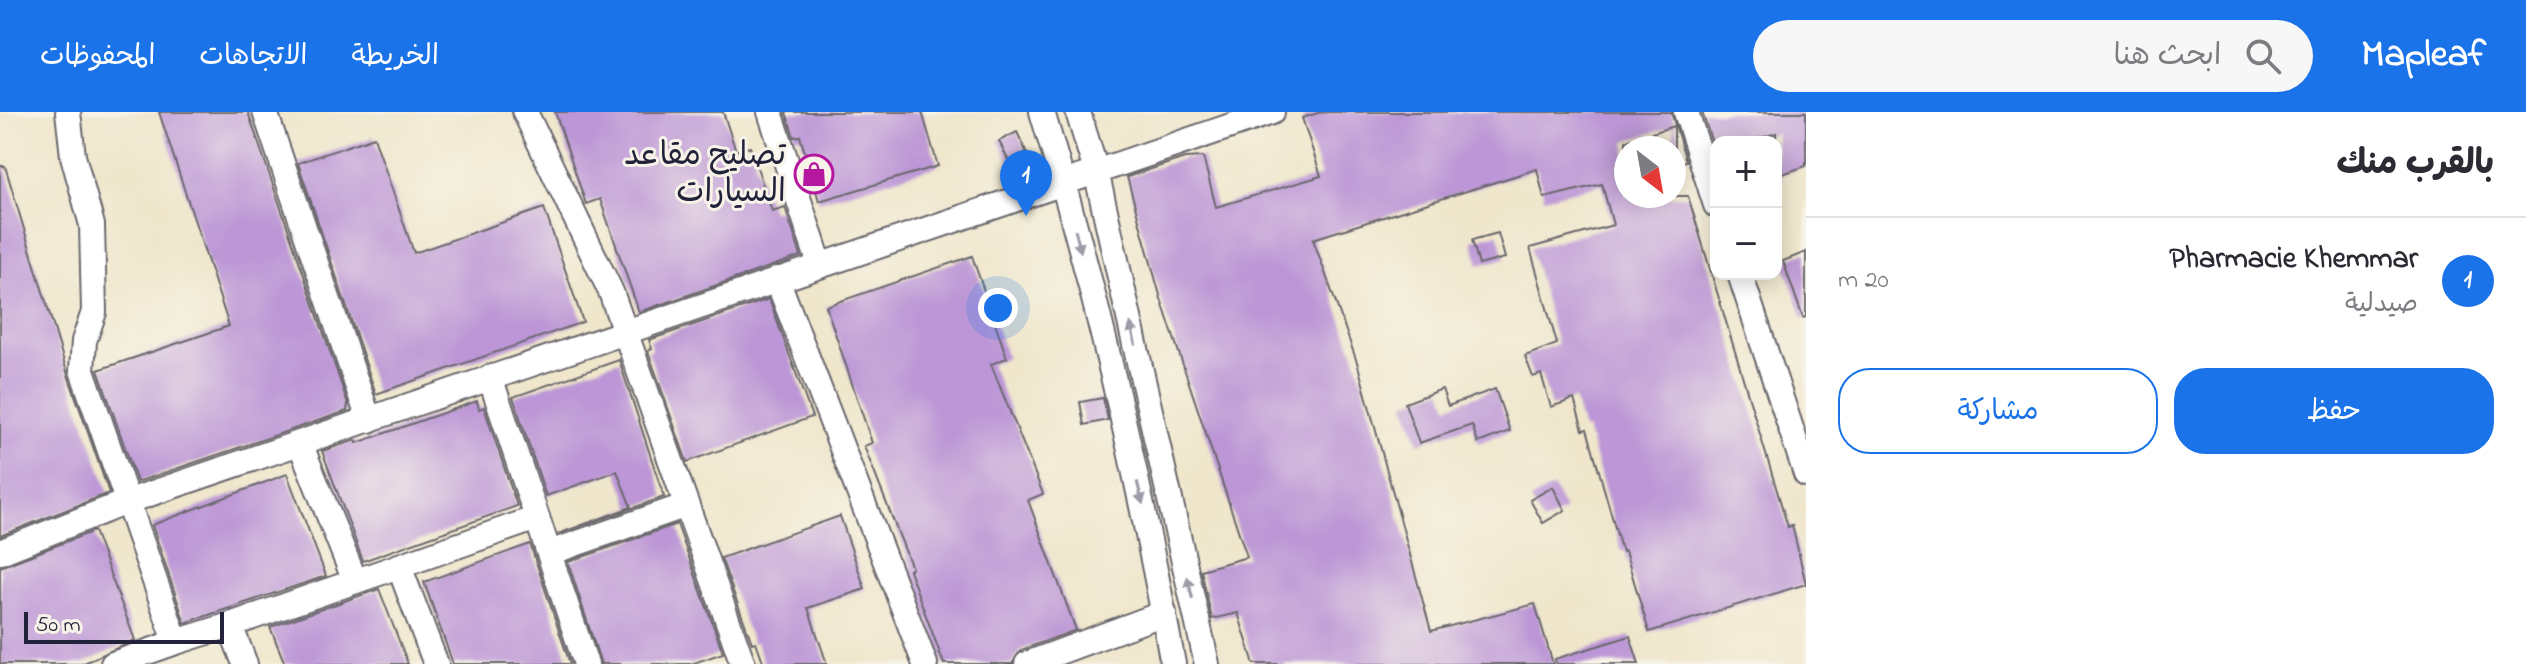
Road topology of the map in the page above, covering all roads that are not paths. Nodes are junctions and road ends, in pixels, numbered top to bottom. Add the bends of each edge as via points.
1 (68, 112) edge
2 (265, 112) edge
3 (525, 112) edge
4 (770, 112) edge
5 (1042, 112) edge
6 (1078, 112) edge
7 (1272, 112) edge
8 (1686, 112) edge
9 (1096, 171) junction
10 (1064, 184) junction
11 (1710, 186) edge
12 (820, 265) junction
13 (777, 279) junction
14 (1742, 280) edge
15 (626, 332) junction
16 (490, 377) junction
17 (369, 420) junction
18 (300, 443) junction
19 (1806, 474) edge
20 (126, 502) junction
21 (684, 506) junction
22 (537, 518) junction
23 (0, 552) edge
24 (549, 553) junction
25 (399, 566) junction
26 (355, 581) junction
27 (1164, 613) junction
28 (230, 625) junction
29 (176, 642) junction
30 (113, 664) edge
31 (245, 664) edge
32 (436, 664) edge
33 (586, 664) edge
34 (743, 664) edge
35 (925, 664) edge
36 (1027, 664) edge
37 (1173, 664) edge
38 (1207, 664) edge

1 - 20 street via 73,156 92,225 94,312 82,370
2 - 17 street
3 - 15 street
4 - 12 street
5 - 10 street
6 - 9 street
7 - 9 street
8 - 11 street
9 - 10 street
38 -> 9 street
10 - 12 street
10 -> 27 street
12 - 13 street
13 - 15 street
13 - 35 street
14 - 19 street
15 - 16 street
15 - 21 street
16 - 17 street
16 - 22 street
17 - 18 street
18 - 20 street
18 - 26 street
20 - 23 street
20 - 29 street
21 - 24 street
21 - 34 street
22 - 24 street
22 - 25 street
24 - 33 street
25 - 26 street
25 - 32 street
26 - 28 street
27 - 36 street
27 - 37 street
28 - 29 street
28 - 31 street
29 - 30 street

